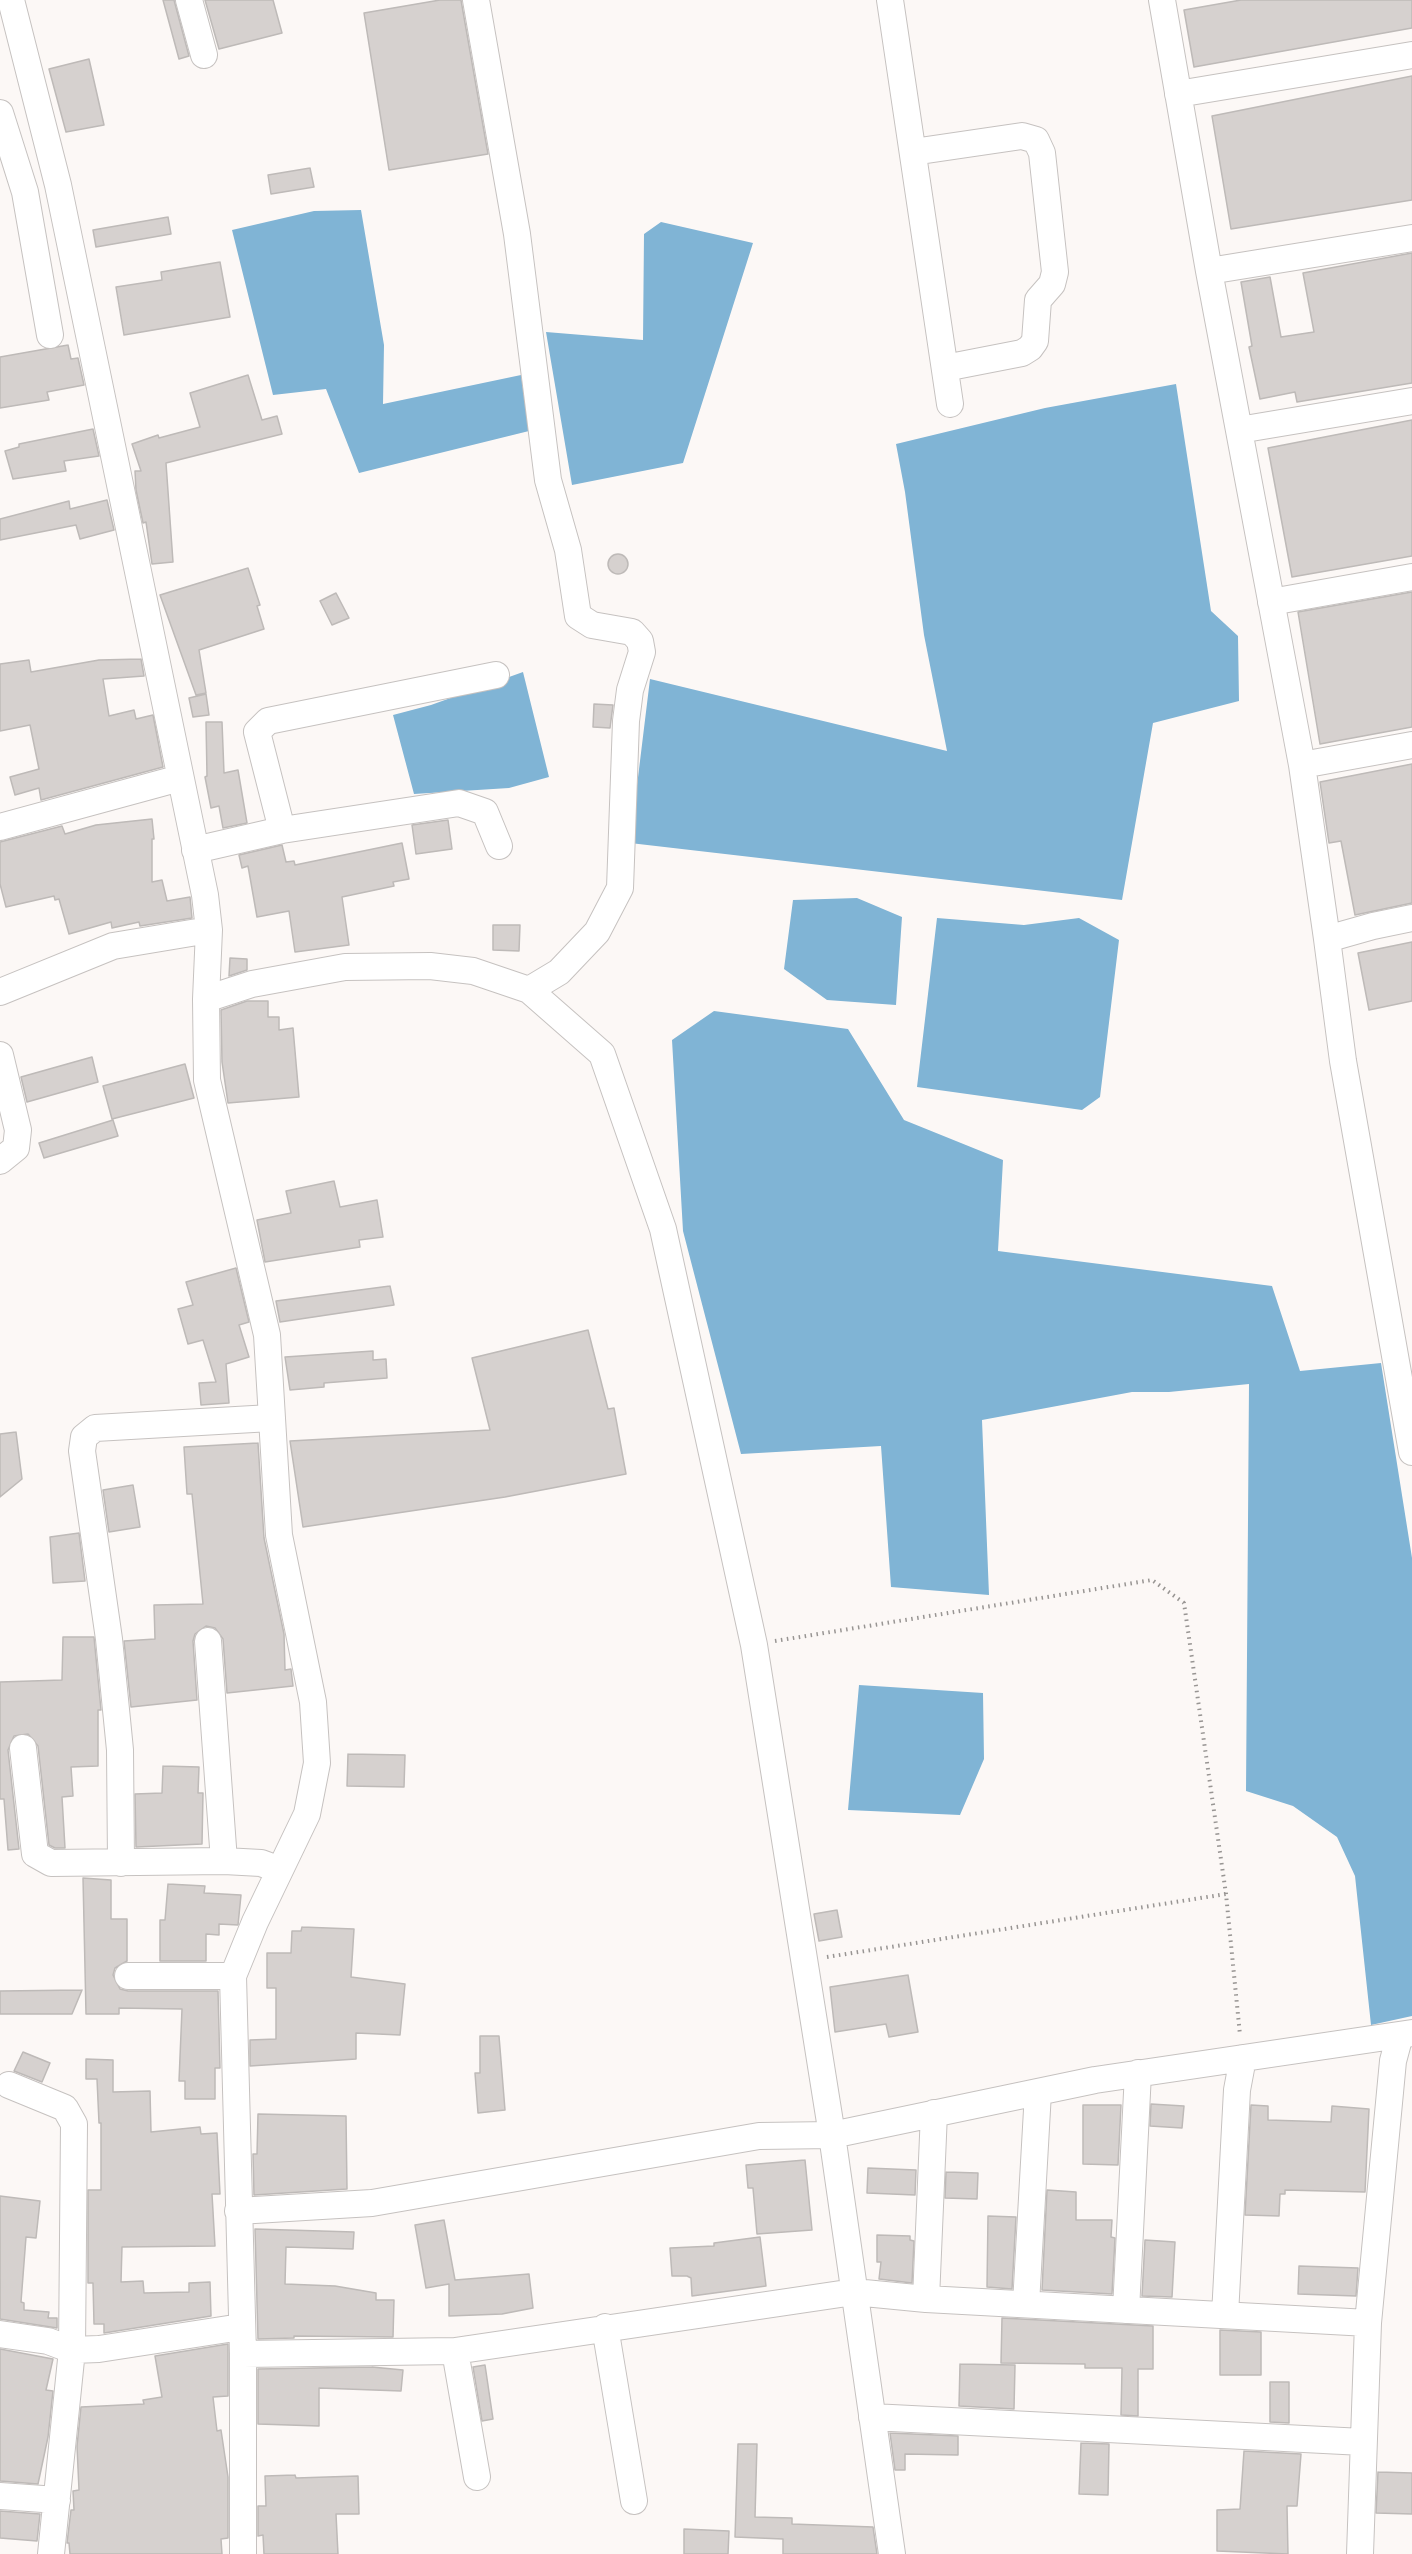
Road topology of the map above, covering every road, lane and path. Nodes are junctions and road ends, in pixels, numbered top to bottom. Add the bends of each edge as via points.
1 (11, 0) edge
2 (189, 0) edge
3 (476, 0) edge
4 (890, 0) edge
5 (1162, 0) edge
6 (204, 55) dead end
7 (1412, 55) edge
8 (1178, 94) junction
9 (0, 113) edge
10 (913, 152) junction
11 (58, 185) junction
12 (25, 192) junction
13 (1412, 238) edge
14 (1209, 271) junction
15 (50, 334) dead end
16 (945, 368) junction
17 (1412, 400) edge
18 (951, 404) dead end
19 (1239, 430) junction
20 (1412, 577) edge
21 (1271, 602) junction
22 (496, 675) dead end
23 (1412, 745) edge
24 (1302, 765) junction
25 (180, 777) junction
26 (0, 827) edge
27 (282, 830) junction
28 (499, 846) dead end
29 (195, 850) junction
30 (1412, 918) edge
31 (209, 930) junction
32 (1327, 939) junction
33 (529, 990) junction
34 (0, 992) edge
35 (206, 999) junction
36 (0, 1055) edge
37 (0, 1161) edge
38 (271, 1418) junction
39 (1412, 1452) edge
40 (208, 1641) dead end
41 (754, 1645) junction
42 (23, 1748) dead end
43 (224, 1861) junction
44 (121, 1863) junction
45 (280, 1870) junction
46 (1226, 1894) junction
47 (804, 1960) junction
48 (128, 1976) dead end
49 (232, 1976) junction
50 (1406, 2034) edge
51 (1243, 2058) junction
52 (1138, 2073) junction
53 (9, 2085) dead end
54 (1038, 2092) junction
55 (934, 2113) junction
56 (832, 2135) junction
57 (238, 2211) junction
58 (854, 2292) junction
59 (926, 2299) junction
60 (1026, 2304) junction
61 (1126, 2310) junction
62 (1225, 2315) junction
63 (1368, 2323) junction
64 (242, 2327) junction
65 (605, 2327) junction
66 (0, 2334) edge
67 (72, 2350) junction
68 (455, 2351) junction
69 (243, 2354) junction
70 (872, 2417) junction
71 (1363, 2442) junction
72 (477, 2477) dead end
73 (0, 2496) edge
74 (57, 2500) junction
75 (634, 2501) dead end
76 (51, 2554) edge
77 (243, 2554) edge
78 (892, 2554) edge
79 (1360, 2554) edge

1 - 11 street
2 - 6 street
3 - 33 street via 517,234 548,480 568,550 578,616 592,626 632,632 640,641 642,652 630,690 626,721 620,888 597,932 559,972
4 - 10 street
5 - 8 street
7 - 8 street
8 - 14 street
9 - 12 street
10 - 16 street
10 - 16 street via 1022,136 1036,140 1042,153 1055,272 1052,284 1038,300 1035,341 1022,353
11 - 12 street
11 - 25 street
12 - 15 street
13 - 14 street
14 - 19 street
16 - 18 street
17 - 19 street
19 - 21 street
20 - 21 street
21 - 24 street
22 - 27 street via 268,721 257,732
23 - 24 street
24 - 32 street
25 - 26 street
25 - 29 street
27 - 28 street via 459,803 485,812
27 - 29 street
29 - 31 street
30 - 32 street
31 - 34 street via 113,946
31 - 35 street
32 - 39 street via 1343,1061
33 - 35 street via 473,971 374,966 345,967 252,984
33 - 41 street via 602,1054 663,1229
35 - 38 street via 207,1080 267,1335
36 - 37 street via 18,1130 15,1148
38 - 44 street via 95,1428 84,1437 81,1451 110,1639 120,1750
38 - 45 street via 279,1535 313,1702 317,1763 307,1814
40 - 43 street
41 - 46 path via 1152,1580 1184,1603
41 - 47 street
42 - 44 street via 36,1854 51,1863
43 - 44 street
43 - 45 street via 261,1863
45 - 49 street
46 - 47 path
46 - 51 path
47 - 56 street
48 - 49 street
49 - 57 street
50 - 51 street
50 - 63 street via 1393,2061
51 - 52 street
51 - 62 street via 1237,2090
52 - 54 street
52 - 61 street
53 - 67 street via 65,2108 74,2124
54 - 55 street
54 - 60 street
55 - 56 street
55 - 59 street
56 - 57 street via 759,2136 372,2203
56 - 58 street
57 - 64 street
58 - 59 street
58 - 65 street
58 - 70 street
59 - 60 street
60 - 61 street
61 - 62 street
62 - 63 street
63 - 71 street
64 - 67 street
64 - 69 street
65 - 68 street
65 - 75 street
66 - 67 street via 48,2341
67 - 74 street
68 - 69 street
68 - 72 street
69 - 77 street
70 - 71 street
70 - 78 street
71 - 79 street
73 - 74 street
74 - 76 street

